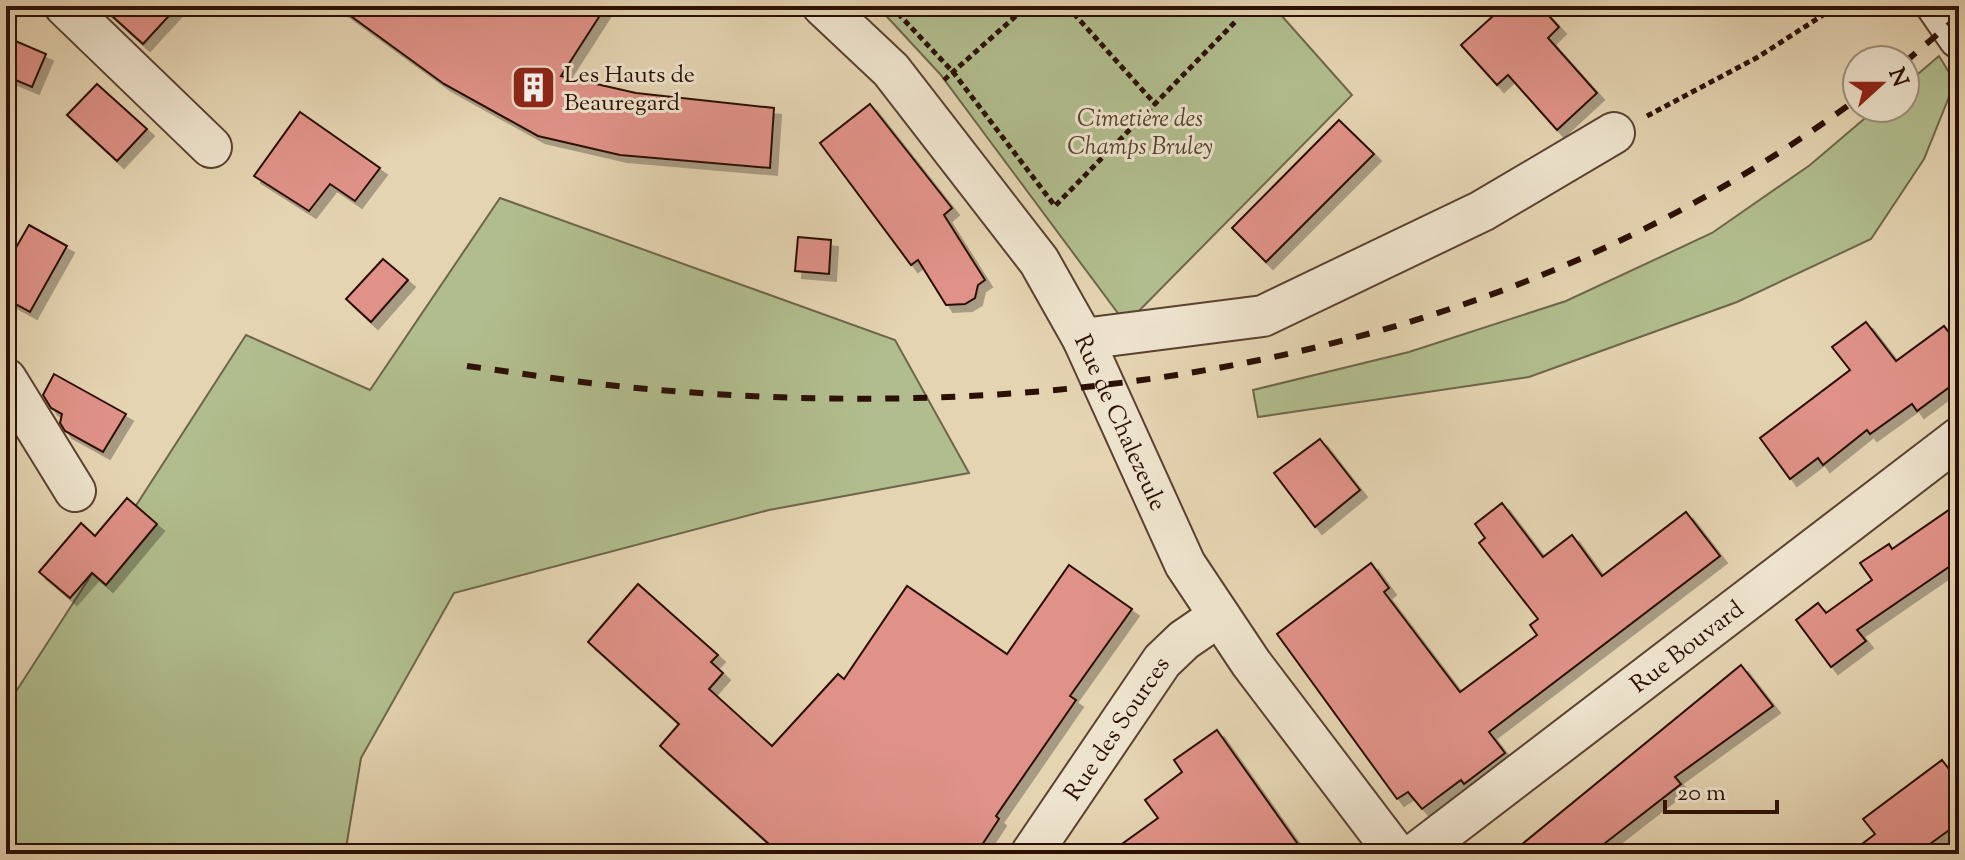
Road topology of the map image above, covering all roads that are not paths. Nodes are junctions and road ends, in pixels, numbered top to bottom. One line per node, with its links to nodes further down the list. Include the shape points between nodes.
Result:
1 (65, 6): 6 (street)
2 (823, 6): 7 (street, Rue de Chalezeule, via 891,70 974,175 1039,261)
3 (1937, 6): 4 (street)
4 (1959, 38)
5 (1614, 133): 7 (street, via 1482,211 1263,316)
6 (211, 147)
7 (1083, 339): 11 (street, Rue de Chalezeule, via 1175,546)
8 (6, 379): 10 (street)
9 (1959, 438): 14 (street, Rue Bouvard)
10 (75, 491)
11 (1219, 616): 12 (street, Rue des Sources, via 1162,661); 13 (street, Rue de Chalezeule)
12 (1031, 854)
13 (1396, 854)
14 (1415, 854)

